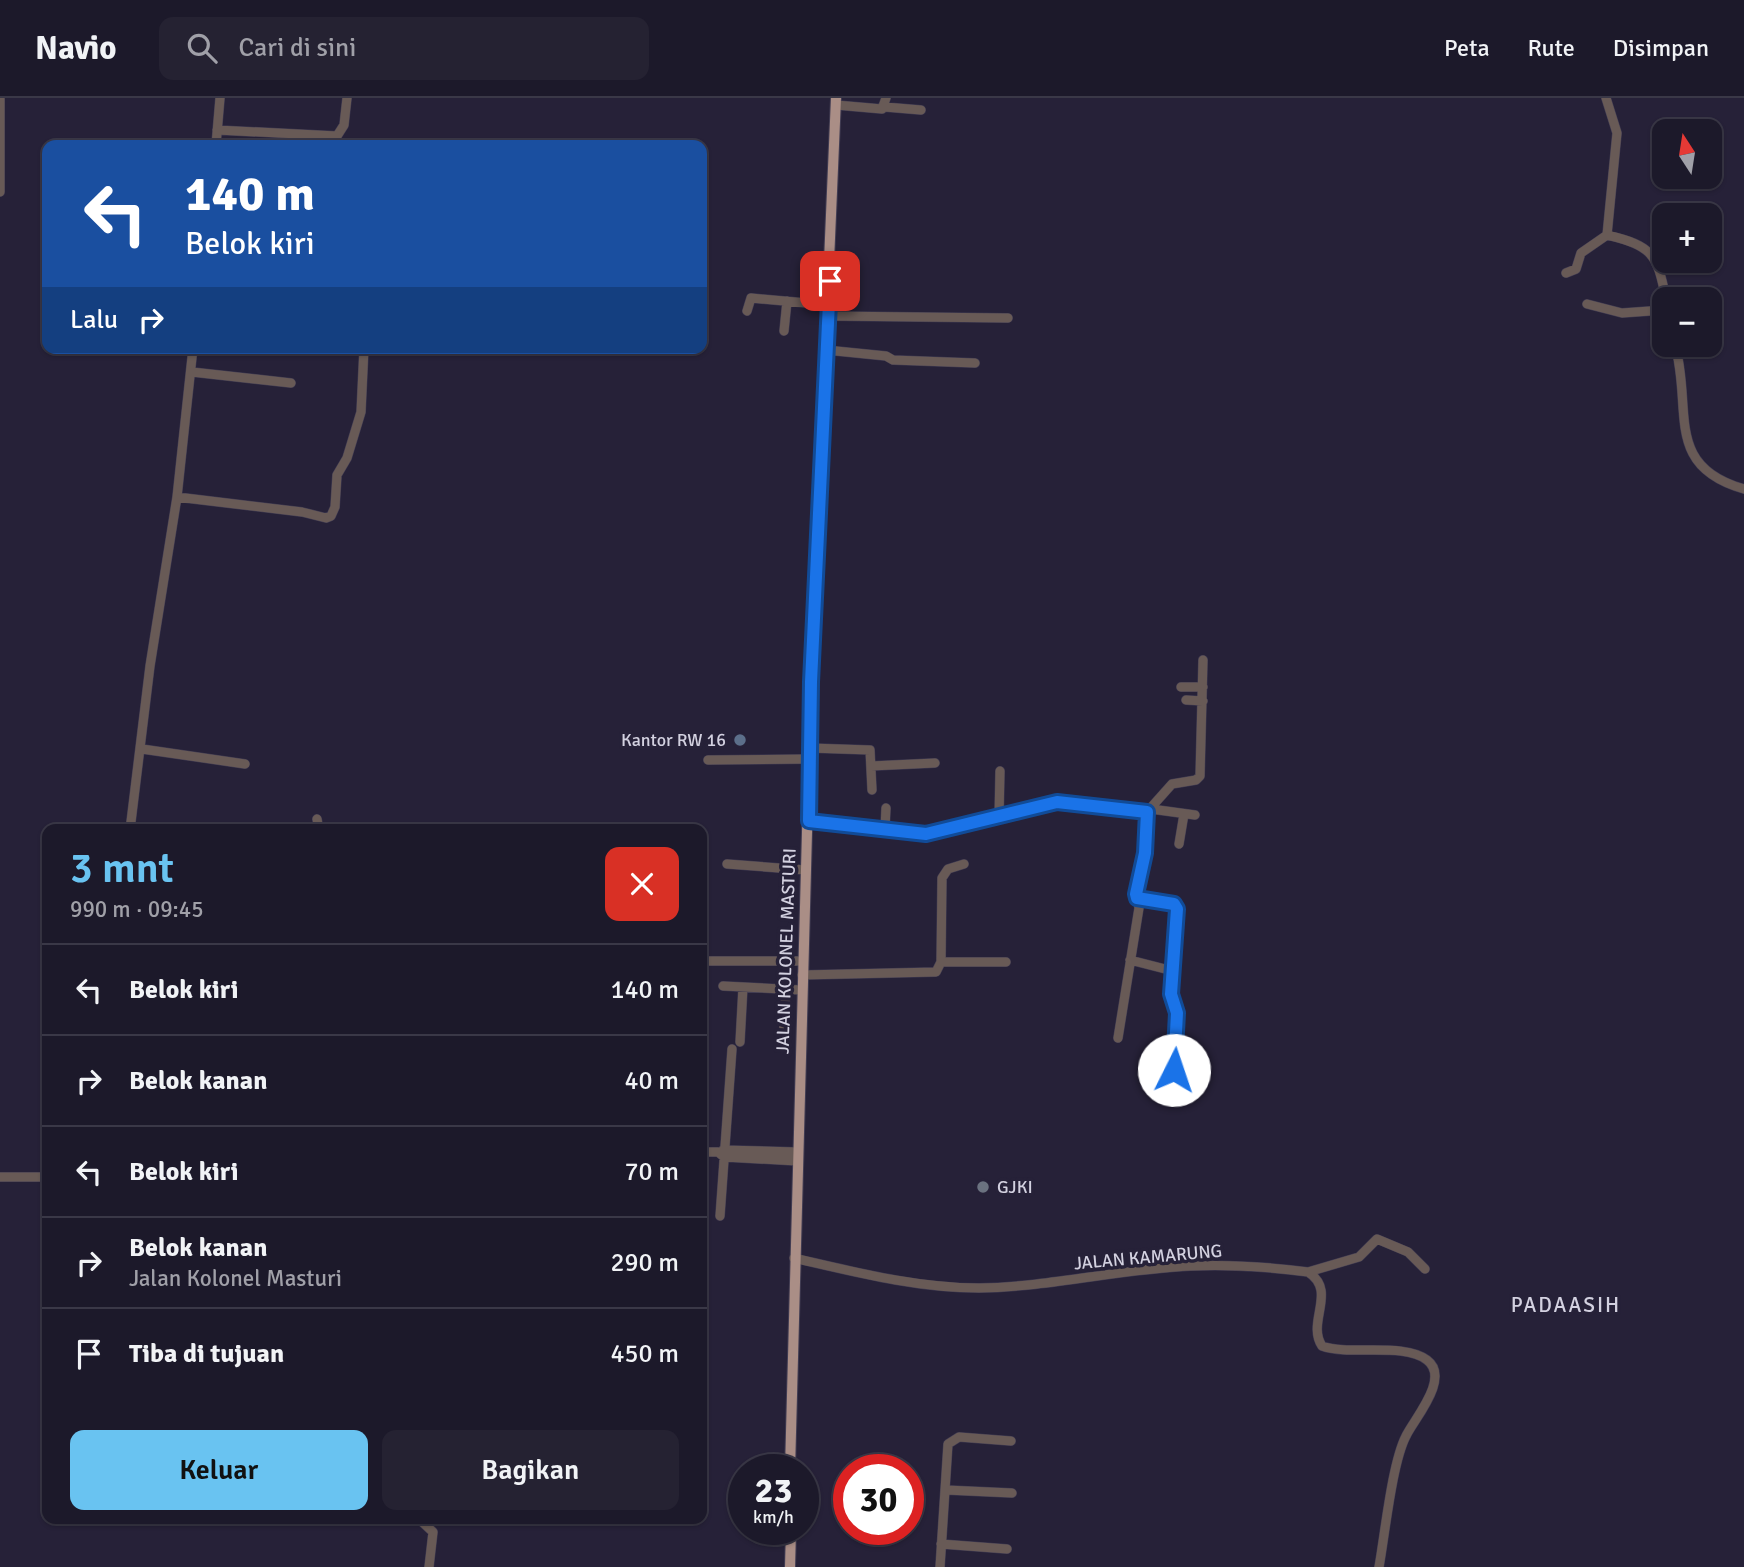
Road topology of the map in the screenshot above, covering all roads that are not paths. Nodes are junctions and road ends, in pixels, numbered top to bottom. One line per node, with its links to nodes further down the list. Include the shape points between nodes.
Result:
1 (220, 98): 8 (street)
2 (347, 98): 8 (street, via 344,125 337,136)
3 (1606, 98): 11 (street, via 1617,133)
4 (0, 99): 10 (street)
5 (836, 101): 6 (street); 17 (main road, JALAN KOLONEL MASTURI)
6 (885, 102): 7 (street)
7 (921, 110)
8 (217, 130): 9 (street)
9 (216, 140)
10 (0, 192)
11 (1607, 235): 12 (street, via 1583,252 1576,269); 13 (street, via 1637,243 1655,257)
12 (1566, 273)
13 (1663, 287)
14 (787, 301): 16 (street, via 751,298); 17 (street); 20 (street)
15 (1587, 304): 18 (street, via 1622,313)
16 (747, 311)
17 (828, 311): 19 (street); 21 (main road, JALAN KOLONEL MASTURI)
18 (1652, 311)
19 (1008, 318)
20 (784, 331)
21 (826, 350): 25 (street, via 894,360); 36 (main road, JALAN KOLONEL MASTURI)
22 (193, 354): 26 (street)
23 (365, 354): 29 (street, via 361,412 337,475 331,516 326,519)
24 (1677, 357): 28 (street, via 1689,452 1707,473)
25 (975, 363)
26 (192, 372): 27 (street); 29 (street)
27 (291, 383)
28 (1744, 489)
29 (177, 497): 35 (street)
30 (1203, 660): 32 (street)
31 (1181, 687): 32 (street)
32 (1203, 687): 34 (street)
33 (1186, 700): 34 (street)
34 (1203, 701): 44 (street, via 1200,776 1171,784)
35 (142, 749): 38 (street); 50 (street)
36 (810, 753): 37 (street); 40 (street, via 870,750); 49 (main road, JALAN KOLONEL MASTURI)
37 (708, 760)
38 (245, 764)
39 (935, 764): 40 (street)
40 (871, 766): 42 (street)
41 (1000, 771): 47 (street)
42 (872, 790)
43 (886, 808): 52 (street)
44 (1149, 811): 45 (street); 47 (street, via 1063,801); 57 (street)
45 (1184, 814): 46 (street); 53 (street)
46 (1195, 815)
47 (999, 817): 52 (street, via 931,834)
48 (317, 819): 51 (street)
49 (809, 821): 52 (street); 56 (main road, JALAN KOLONEL MASTURI)
50 (131, 824)
51 (318, 824)
52 (884, 828)
53 (1179, 844)
54 (727, 864): 56 (street)
55 (964, 864): 61 (street, via 948,869 942,878)
56 (806, 870): 60 (main road, JALAN KOLONEL MASTURI)
57 (1137, 898): 58 (street); 63 (street, via 1176,906)
58 (1130, 960): 63 (street); 69 (street)
59 (707, 961): 60 (street)
60 (802, 961): 64 (main road, JALAN KOLONEL MASTURI)
61 (941, 962): 62 (street); 64 (street, via 936,972 929,973)
62 (1006, 962)
63 (1173, 971): 73 (street, via 1171,994 1177,1023 1174,1070)
64 (802, 975): 68 (main road, JALAN KOLONEL MASTURI)
65 (723, 986): 66 (street)
66 (743, 987): 67 (street); 70 (street)
67 (785, 993): 68 (street); 71 (street)
68 (801, 994): 76 (main road, JALAN KOLONEL MASTURI)
69 (1118, 1038)
70 (740, 1042)
71 (783, 1045)
72 (732, 1049): 75 (street)
73 (1167, 1085)
74 (707, 1152): 75 (street)
75 (723, 1152): 76 (street); 79 (street)
76 (797, 1156): 80 (main road, JALAN KOLONEL MASTURI)
77 (0, 1177): 78 (street)
78 (42, 1177)
79 (720, 1216)
80 (794, 1258): 82 (street, JALAN KAMARUNG, via 910,1284 977,1288 1191,1266); 84 (main road, JALAN KOLONEL MASTURI)
81 (1425, 1269): 82 (street, via 1408,1252 1377,1240 1359,1257)
82 (1308, 1272): 94 (street, via 1322,1289 1316,1329 1322,1346 1413,1355 1426,1359 1432,1368 1431,1393 1400,1451)
83 (1011, 1440): 85 (street, via 959,1437 950,1441)
84 (789, 1454)
85 (946, 1490): 86 (street); 88 (street)
86 (1012, 1493)
87 (424, 1524): 91 (street, via 433,1532)
88 (941, 1544): 90 (street); 93 (street)
89 (791, 1545): 92 (main road)
90 (1007, 1549)
91 (429, 1567)
92 (790, 1567)
93 (940, 1567)
94 (1379, 1567)

